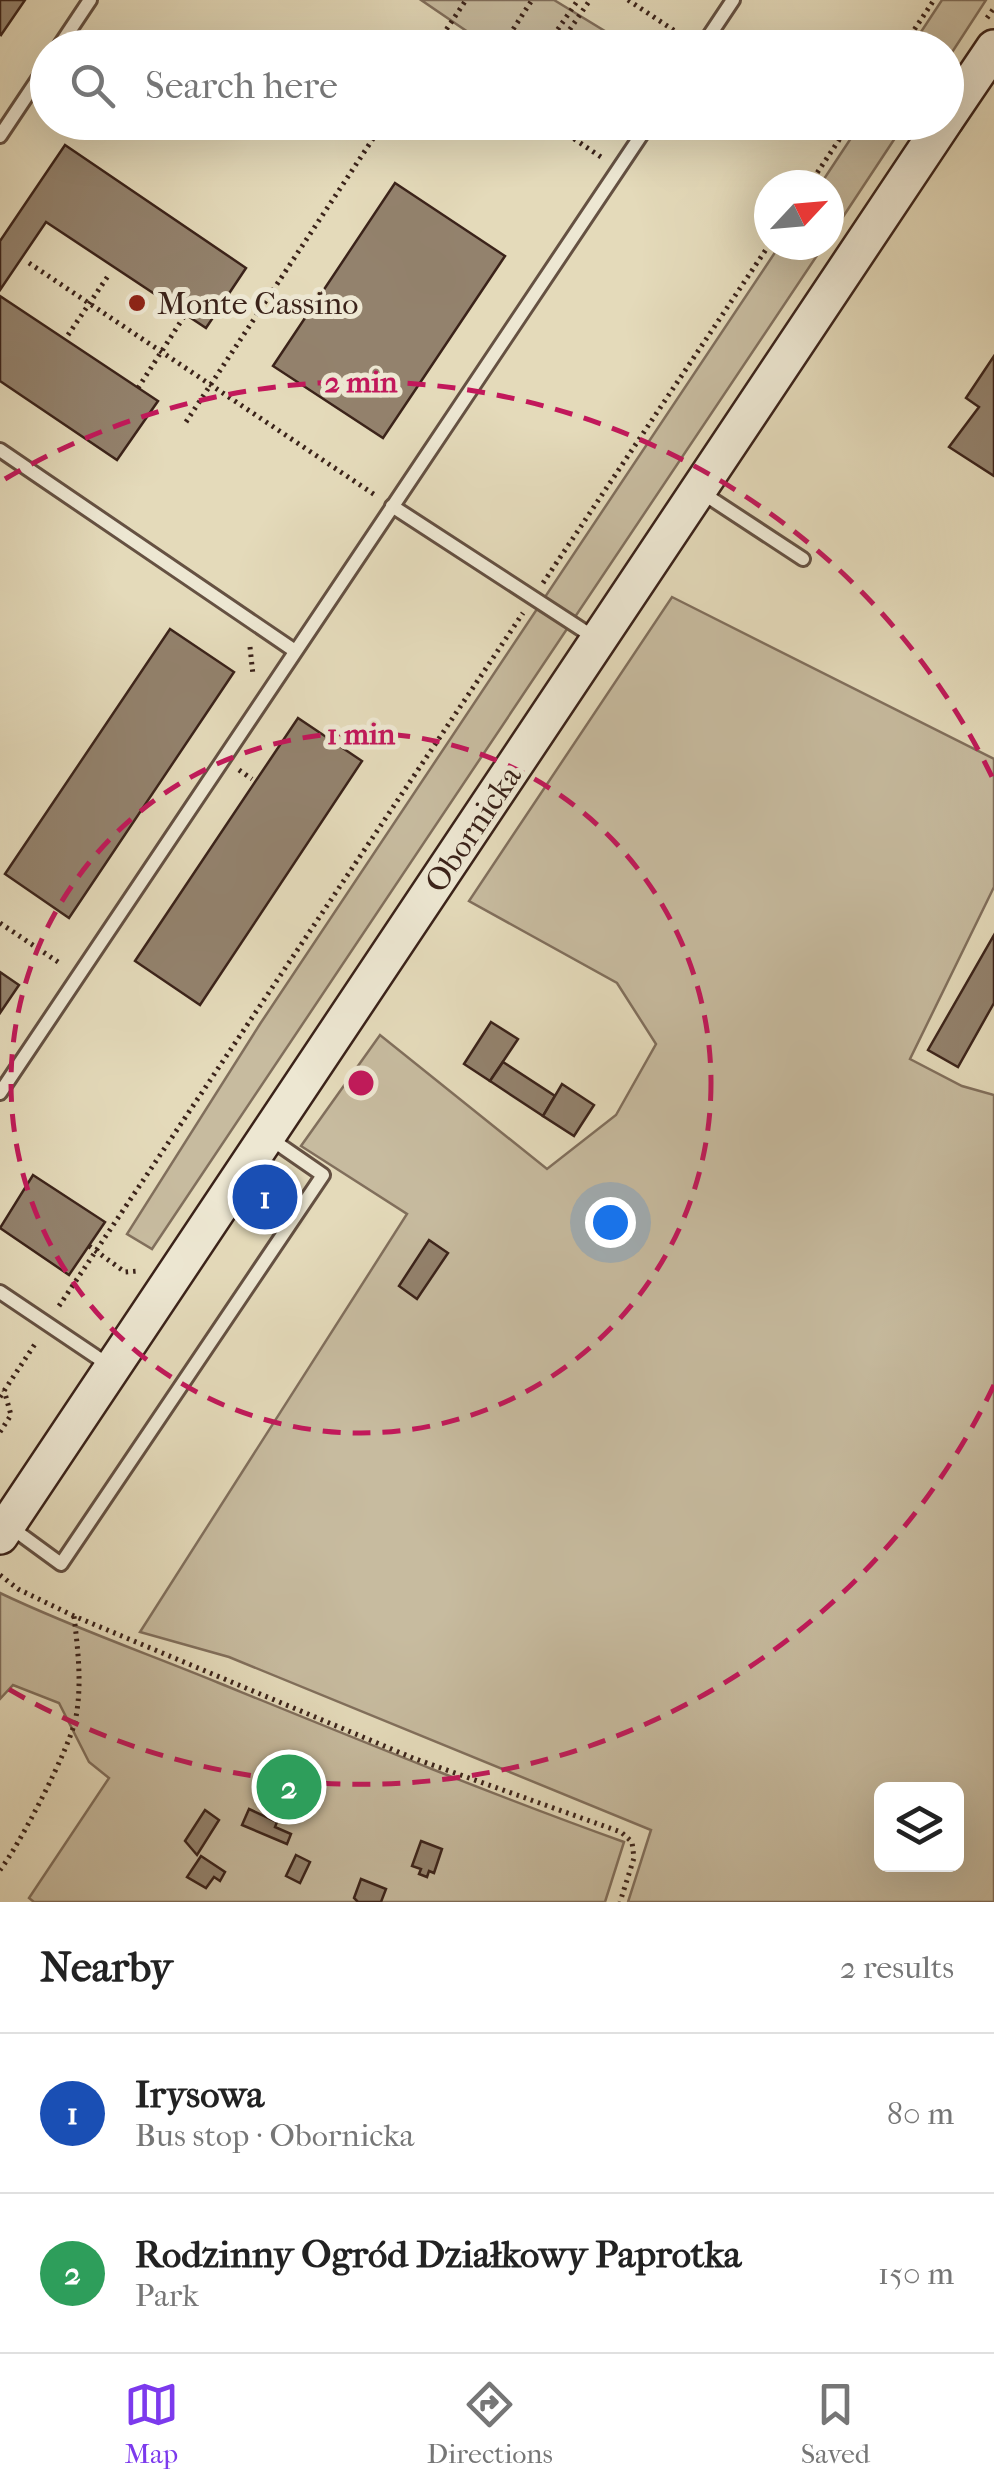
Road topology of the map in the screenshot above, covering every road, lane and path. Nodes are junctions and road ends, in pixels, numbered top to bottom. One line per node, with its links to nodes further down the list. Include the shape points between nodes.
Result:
1 (90, 0): 9 (lane)
2 (466, 0): 10 (path)
3 (532, 0): 11 (path)
4 (578, 0): 12 (path)
5 (628, 0): 14 (path)
6 (733, 0): 15 (lane)
7 (934, 0): 16 (path)
8 (588, 2): 13 (path)
9 (70, 30)
10 (446, 30)
11 (513, 30)
12 (557, 30)
13 (569, 30)
14 (674, 30)
15 (713, 30)
16 (914, 30)
17 (994, 48): 19 (main road, Obornicka)
18 (30, 91): 20 (lane)
19 (964, 93)
20 (0, 136)
21 (372, 140): 35 (path)
22 (575, 140): 26 (path)
23 (638, 140): 26 (lane)
24 (839, 140): 27 (path)
25 (932, 140): 39 (main road, Obornicka)
26 (618, 170): 40 (lane)
27 (819, 170)
28 (759, 260): 42 (path)
29 (29, 263): 31 (path)
30 (110, 274): 31 (path)
31 (89, 303): 33 (path); 34 (path)
32 (185, 315): 34 (path)
33 (68, 335)
34 (161, 352): 35 (path); 36 (path)
35 (211, 384): 37 (path); 40 (path)
36 (138, 388)
37 (186, 422)
38 (0, 450): 45 (lane)
39 (698, 490): 41 (lane); 44 (main road, Obornicka)
40 (392, 506): 42 (lane); 45 (lane)
41 (804, 559)
42 (534, 598): 44 (lane); 52 (path)
43 (248, 640): 46 (path)
44 (598, 641): 50 (main road, Obornicka)
45 (296, 651): 48 (lane)
46 (252, 680)
47 (0, 923): 48 (path)
48 (80, 976): 49 (lane)
49 (0, 1093)
50 (267, 1137): 56 (main road, Obornicka); 59 (lane, via 323,1175 62,1564)
51 (88, 1246): 52 (path)
52 (97, 1251): 53 (path, via 125,1272); 55 (path)
53 (152, 1270)
54 (0, 1292): 55 (lane)
55 (48, 1324): 56 (lane); 57 (path)
56 (113, 1368): 59 (main road, Obornicka)
57 (2, 1393): 58 (path, via 12,1415)
58 (0, 1432)
59 (4, 1530)
60 (0, 1576): 61 (path)
61 (74, 1616): 62 (path, via 76,1723); 63 (path, via 413,1758 621,1832 632,1842 634,1858)
62 (0, 1870)
63 (620, 1902)

